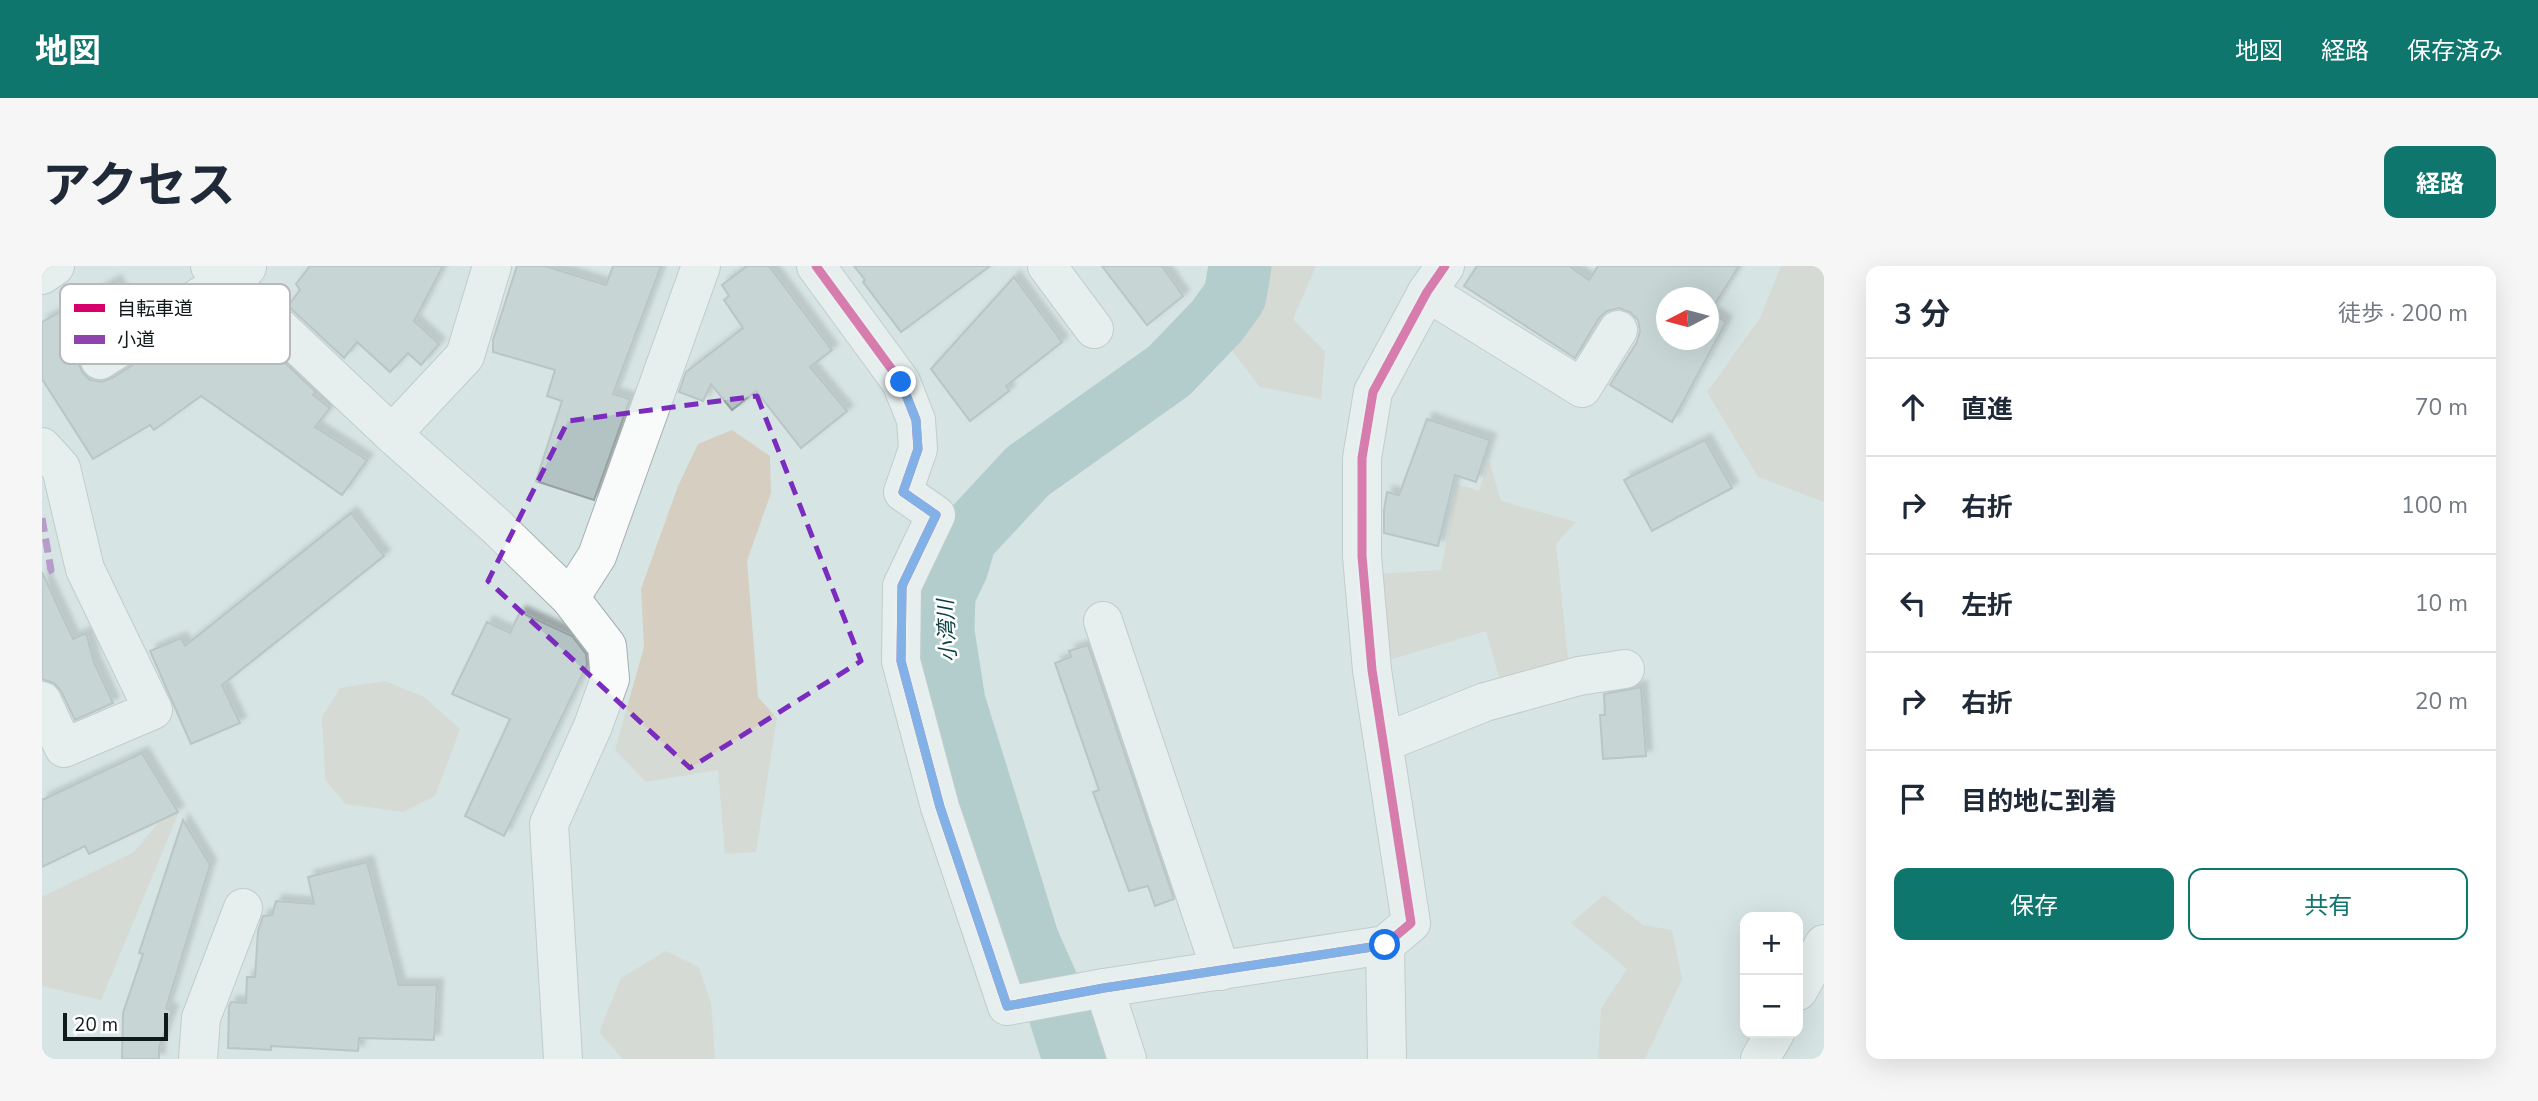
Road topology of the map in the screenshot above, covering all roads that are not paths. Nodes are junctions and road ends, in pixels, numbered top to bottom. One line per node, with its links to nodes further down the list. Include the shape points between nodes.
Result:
1 (55, 266): 7 (street)
2 (492, 266): 14 (street, via 466,356)
3 (701, 266): 16 (street, via 597,556)
4 (816, 266): 26 (street, via 901,382 916,420 918,449 903,492 936,515 902,586 901,661 940,807 1007,1006)
5 (1047, 266): 11 (street)
6 (229, 270): 9 (street); 10 (street)
7 (42, 275)
8 (1436, 279): 12 (street, via 1581,388); 20 (street, via 1373,393 1362,458 1362,556)
9 (209, 284)
10 (243, 284)
11 (1094, 329)
12 (1618, 330)
13 (290, 331): 14 (street)
14 (393, 434): 16 (street)
15 (42, 447): 19 (street, via 61,468 85,569 152,710 64,748)
16 (570, 598): 29 (street, via 607,646 610,679 549,824)
17 (1104, 621): 24 (street)
18 (1625, 669): 20 (street, via 1579,676 1485,702)
19 (42, 701)
20 (1383, 743): 23 (street, via 1411,923)
21 (243, 908): 28 (street, via 201,1018)
22 (1824, 944): 25 (street)
23 (1385, 945): 24 (street); 31 (street)
24 (1221, 971): 26 (street)
25 (1803, 982)
26 (1100, 989): 30 (street)
27 (1772, 1038): 32 (street)
28 (198, 1059)
29 (563, 1059)
30 (1127, 1059)
31 (1387, 1059)
32 (1760, 1059)

